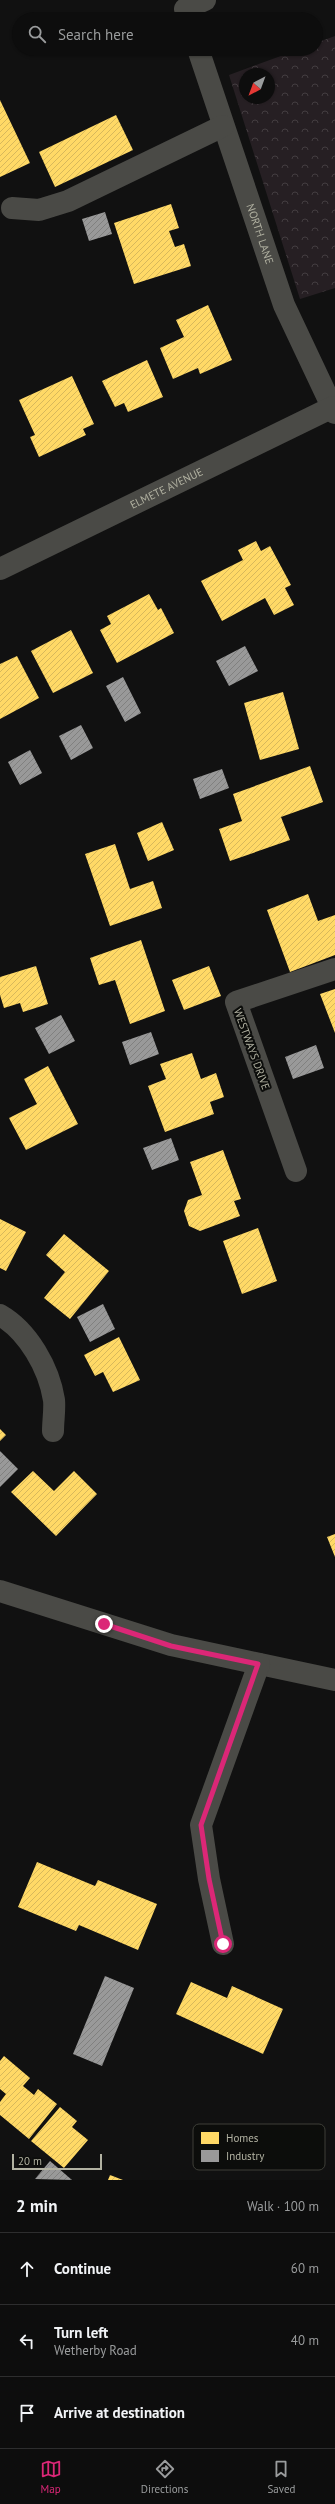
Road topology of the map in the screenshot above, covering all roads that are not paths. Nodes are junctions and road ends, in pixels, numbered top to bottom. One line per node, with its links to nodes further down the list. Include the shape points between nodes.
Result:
1 (205, 0): 2 (street)
2 (185, 9)
3 (200, 56): 4 (street, NORTH LANE)
4 (223, 126): 5 (street, via 68,201 39,210); 6 (street, NORTH LANE, via 284,305)
5 (12, 208)
6 (334, 410): 7 (street, ELMETE AVENUE)
7 (0, 569)
8 (335, 969): 9 (street, WESTWAYS DRIVE, via 236,1002)
9 (296, 1171)
10 (0, 1315): 11 (street, via 29,1342 46,1371 54,1400)
11 (53, 1431)
12 (0, 1591): 13 (street, via 171,1646)
13 (258, 1664): 14 (street); 15 (street, via 201,1825)
14 (335, 1680)
15 (223, 1944)

